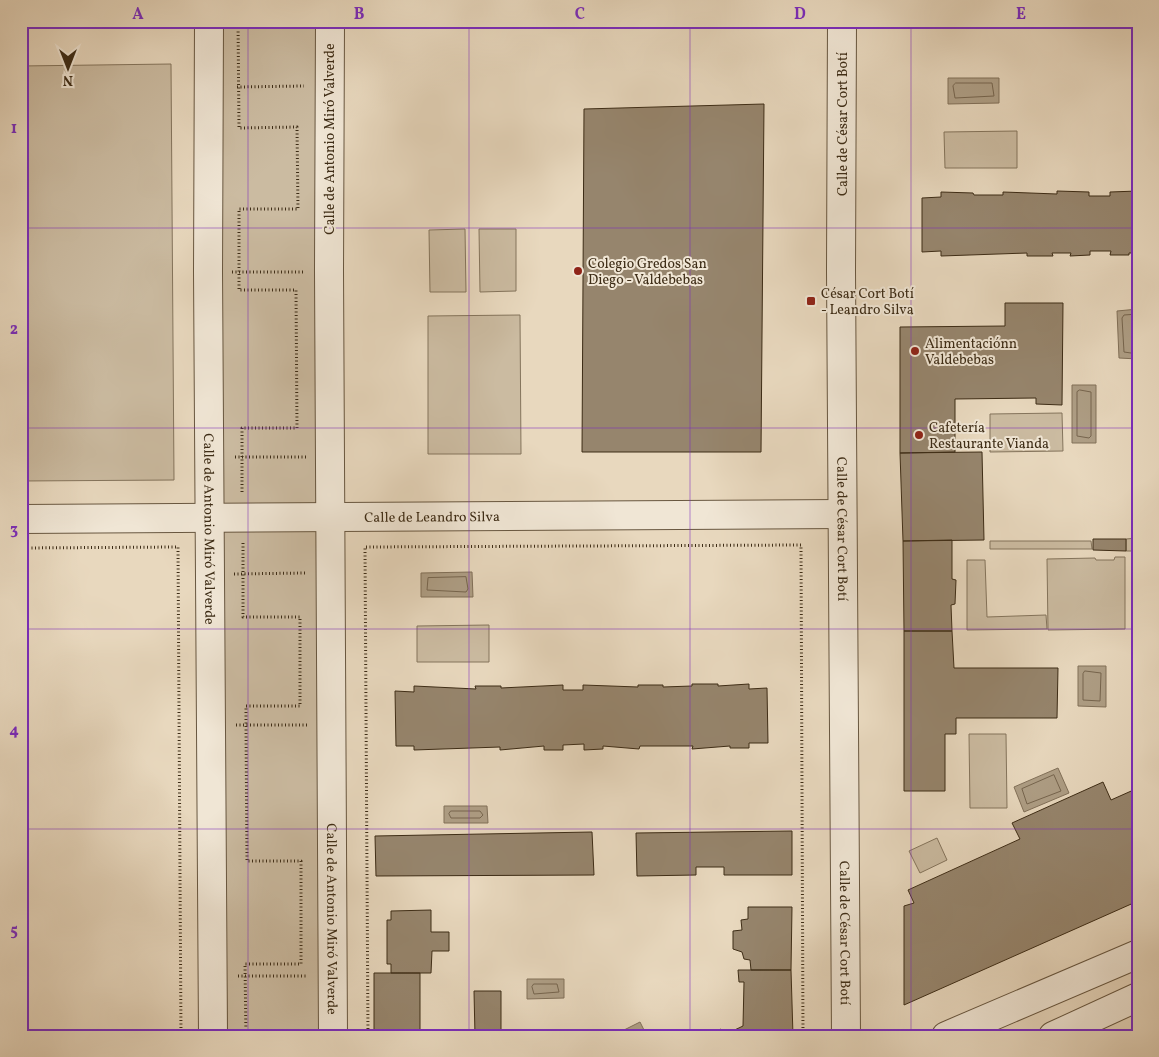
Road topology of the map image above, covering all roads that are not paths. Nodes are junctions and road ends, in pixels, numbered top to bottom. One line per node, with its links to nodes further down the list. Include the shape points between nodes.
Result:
1 (209, 21): 6 (street, Calle de Antonio Miró Valverde)
2 (330, 21): 5 (street, Calle de Antonio Miró Valverde)
3 (842, 21): 4 (street, Calle de César Cort Botí)
4 (842, 514): 5 (street, Calle de Leandro Silva); 12 (street, Calle de César Cort Botí)
5 (330, 517): 6 (street, Calle de Leandro Silva); 11 (street, Calle de Antonio Miró Valverde)
6 (210, 518): 7 (street, Calle de Leandro Silva); 10 (street, Calle de Antonio Miró Valverde)
7 (21, 519)
8 (1138, 954): 13 (street)
9 (1138, 998): 14 (street)
10 (213, 1036)
11 (333, 1036)
12 (846, 1036)
13 (946, 1036)
14 (1053, 1036)

